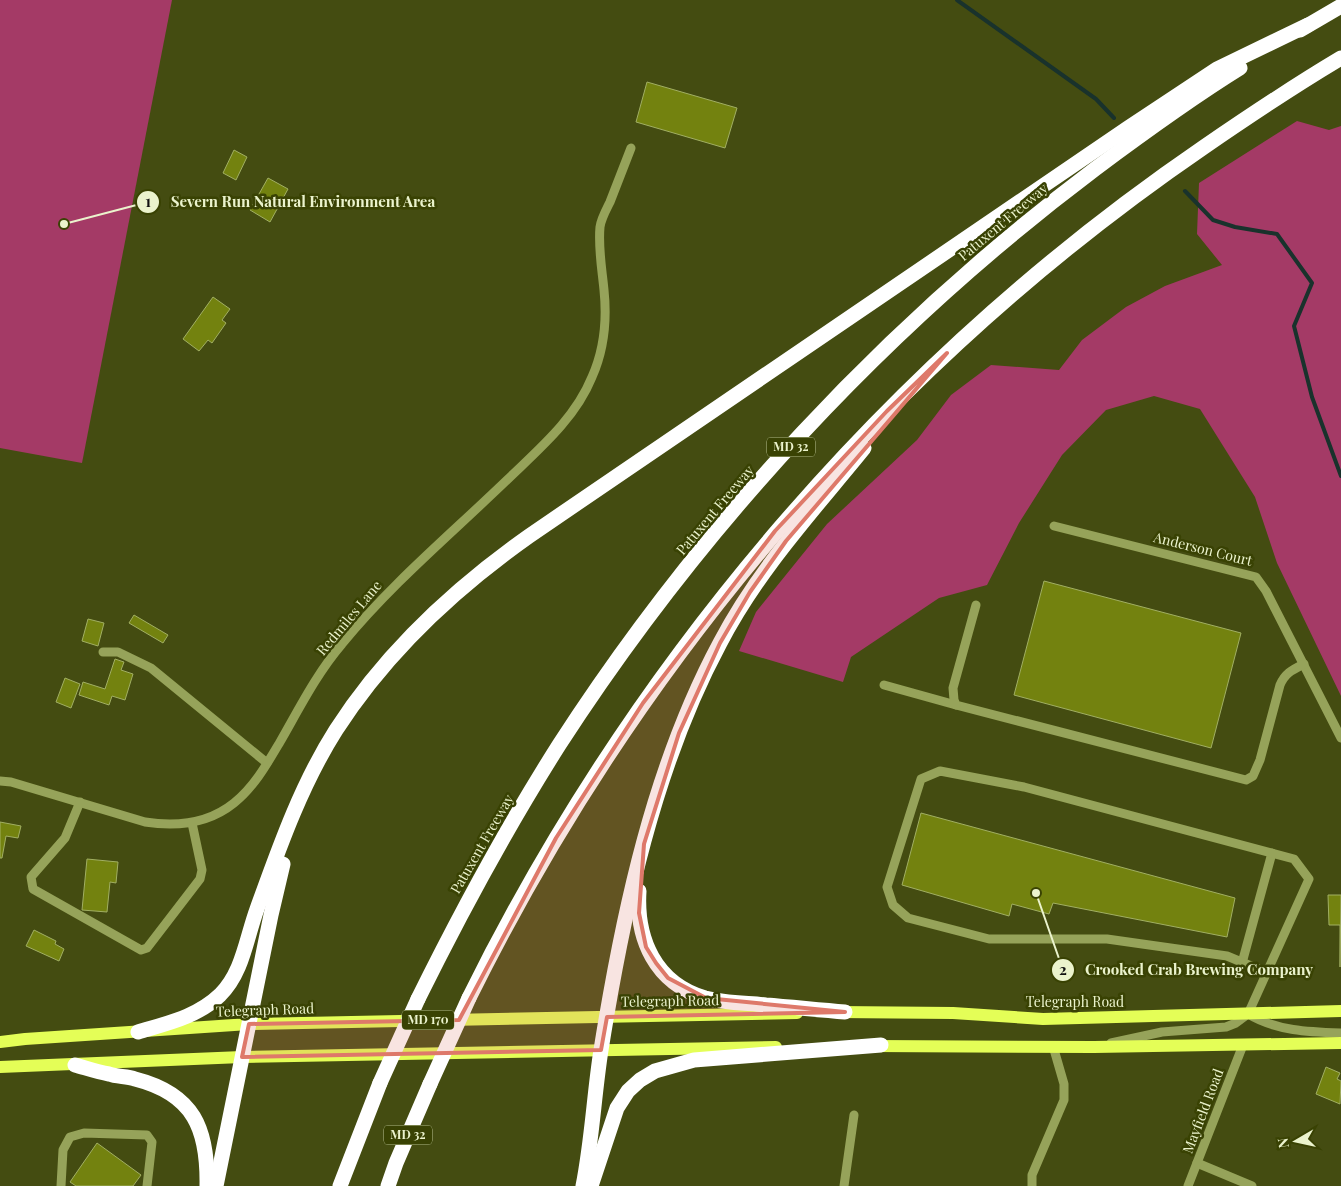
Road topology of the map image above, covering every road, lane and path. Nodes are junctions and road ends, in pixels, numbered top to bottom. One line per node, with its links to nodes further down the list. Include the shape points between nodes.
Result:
1 (1341, 6): 2 (highway, Patuxent Freeway / MD 32)
2 (1308, 25): 15 (highway, via 1217,69 1112,138 493,561 425,620 389,659 336,730); 45 (highway, Patuxent Freeway / MD 32, bridge, via 1223,78 1135,139 989,254 914,320 850,383 737,507 666,594 605,678 516,816 418,999)
3 (1341, 58): 5 (highway, MD 32, via 1145,188 1021,286)
4 (631, 148): 13 (street, Redmiles Lane, via 600,225 605,326 598,360 584,395 558,431 371,609 339,647)
5 (947, 353): 18 (highway, via 786,541 750,592 720,642 689,709 660,788); 46 (highway, MD 32, bridge, via 886,411 782,524 643,703 570,815 511,917 469,998)
6 (1054, 526): 9 (street, Anderson Court, via 1256,577)
7 (976, 605): 11 (street, via 953,688)
8 (103, 652): 13 (street, via 118,652 151,668)
9 (1304, 664): 11 (street, via 1284,676 1260,760 1254,776 1246,780); 12 (street, Anderson Court)
10 (884, 685): 11 (street)
11 (956, 705)
12 (1341, 738)
13 (267, 763): 17 (street, Redmiles Lane, via 235,802 216,815)
14 (0, 781): 16 (street, Redmiles Lane)
15 (298, 801): 26 (highway); 27 (highway, via 231,982 204,1008 186,1018)
16 (80, 802): 17 (street, Redmiles Lane, via 145,822 164,825); 17 (street, via 65,838 32,877 33,889 141,950 147,948 200,879 202,870)
17 (192, 823)
18 (644, 844): 23 (highway, via 638,913 641,931 646,947 668,978 706,998); 25 (highway)
19 (1272, 854): 20 (street); 20 (street, via 1024,787 940,771 921,779 887,887 893,905 908,918 989,939 1107,939 1227,956); 21 (street, via 1294,859 1310,879)
20 (1242, 963): 21 (street)
21 (1268, 973): 24 (street)
22 (1341, 1011): 24 (main road, Telegraph Road / MD 170)
23 (845, 1012): 24 (main road, Telegraph Road / MD 170, via 1043,1019); 25 (main road, Telegraph Road / MD 170)
24 (1248, 1014): 28 (street, via 1272,1026); 34 (street, via 1226,1027 1162,1032)
25 (607, 1017): 26 (main road, Telegraph Road / MD 170); 35 (highway)
26 (250, 1024): 27 (main road, Telegraph Road / MD 170); 36 (highway)
27 (138, 1032): 29 (main road, Telegraph Road / MD 170)
28 (1341, 1033)
29 (0, 1042)
30 (1341, 1043): 32 (main road)
31 (881, 1045): 33 (main road); 35 (main road); 48 (highway, via 694,1060 655,1071 640,1080 617,1108)
32 (1243, 1045): 34 (main road); 40 (street, Mayfield Road)
33 (1053, 1046): 34 (main road); 50 (street, via 1064,1084 1064,1100 1032,1175)
34 (1094, 1046)
35 (601, 1050): 36 (main road); 47 (highway)
36 (242, 1057): 37 (main road); 44 (highway)
37 (75, 1065): 38 (main road); 43 (highway, via 154,1084 179,1098 200,1128 206,1148)
38 (0, 1067)
39 (854, 1115): 49 (street)
40 (1197, 1163): 51 (street, Mayfield Road); 52 (street)
41 (62, 1186): 42 (street, via 63,1150 70,1137 84,1133 146,1136 152,1142)
42 (147, 1186)
43 (208, 1186)
44 (216, 1186)
45 (340, 1186)
46 (388, 1186)
47 (583, 1186)
48 (591, 1186)
49 (844, 1186)
50 (1032, 1186)
51 (1188, 1186)
52 (1252, 1186)

